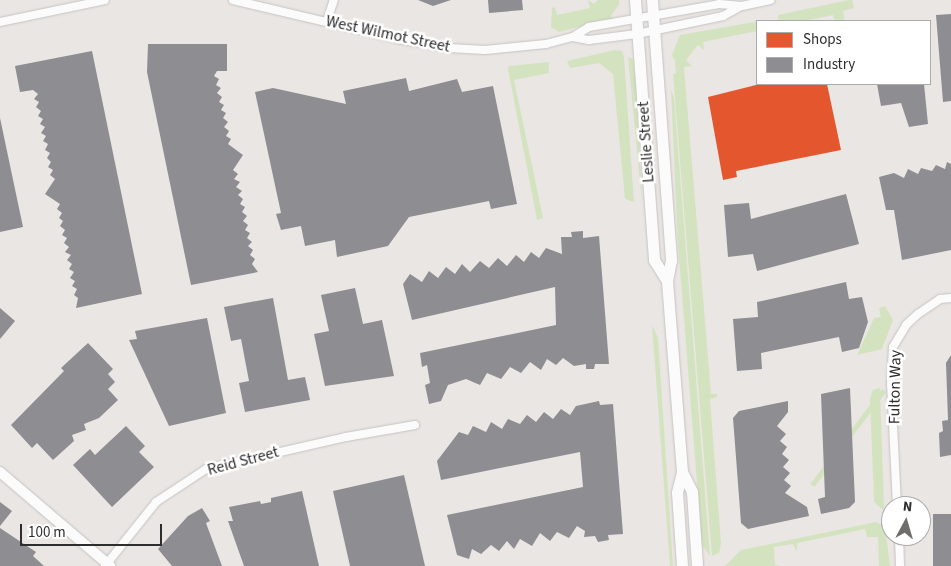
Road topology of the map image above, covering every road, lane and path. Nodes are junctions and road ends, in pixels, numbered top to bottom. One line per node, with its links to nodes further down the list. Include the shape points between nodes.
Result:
1 (105, 0): 10 (street)
2 (233, 0): 11 (street, West Wilmot Street)
3 (334, 0): 11 (street)
4 (635, 0): 9 (main road, Leslie Street)
5 (652, 0): 8 (main road, Leslie Street)
6 (770, 0): 7 (street)
7 (742, 6): 8 (street, West Wilmot Street, via 719,4); 12 (street, West Wilmot Street, via 723,16)
8 (653, 17): 9 (street, West Wilmot Street); 12 (main road, Leslie Street)
9 (636, 20): 13 (main road, Leslie Street); 14 (street, West Wilmot Street, via 589,27)
10 (0, 22)
11 (327, 22): 14 (street, West Wilmot Street, via 449,48 516,50)
12 (655, 30): 13 (street, West Wilmot Street); 15 (main road, Leslie Street, via 671,260)
13 (637, 34): 14 (street, West Wilmot Street, via 589,40); 15 (main road, Leslie Street, via 654,260)
14 (573, 37)
15 (667, 281): 19 (main road, Leslie Street)
16 (951, 298): 20 (street, Fulton Way, via 940,299 918,314 903,329 893,347)
17 (415, 425): 22 (street, Reid Street, via 206,469 156,502)
18 (0, 472): 22 (street)
19 (682, 472): 23 (main road, Leslie Street, via 677,492); 24 (main road, Leslie Street, via 692,492)
20 (897, 496)
21 (899, 546): 25 (street)
22 (107, 565)
23 (682, 566)
24 (697, 566)
25 (900, 566)

